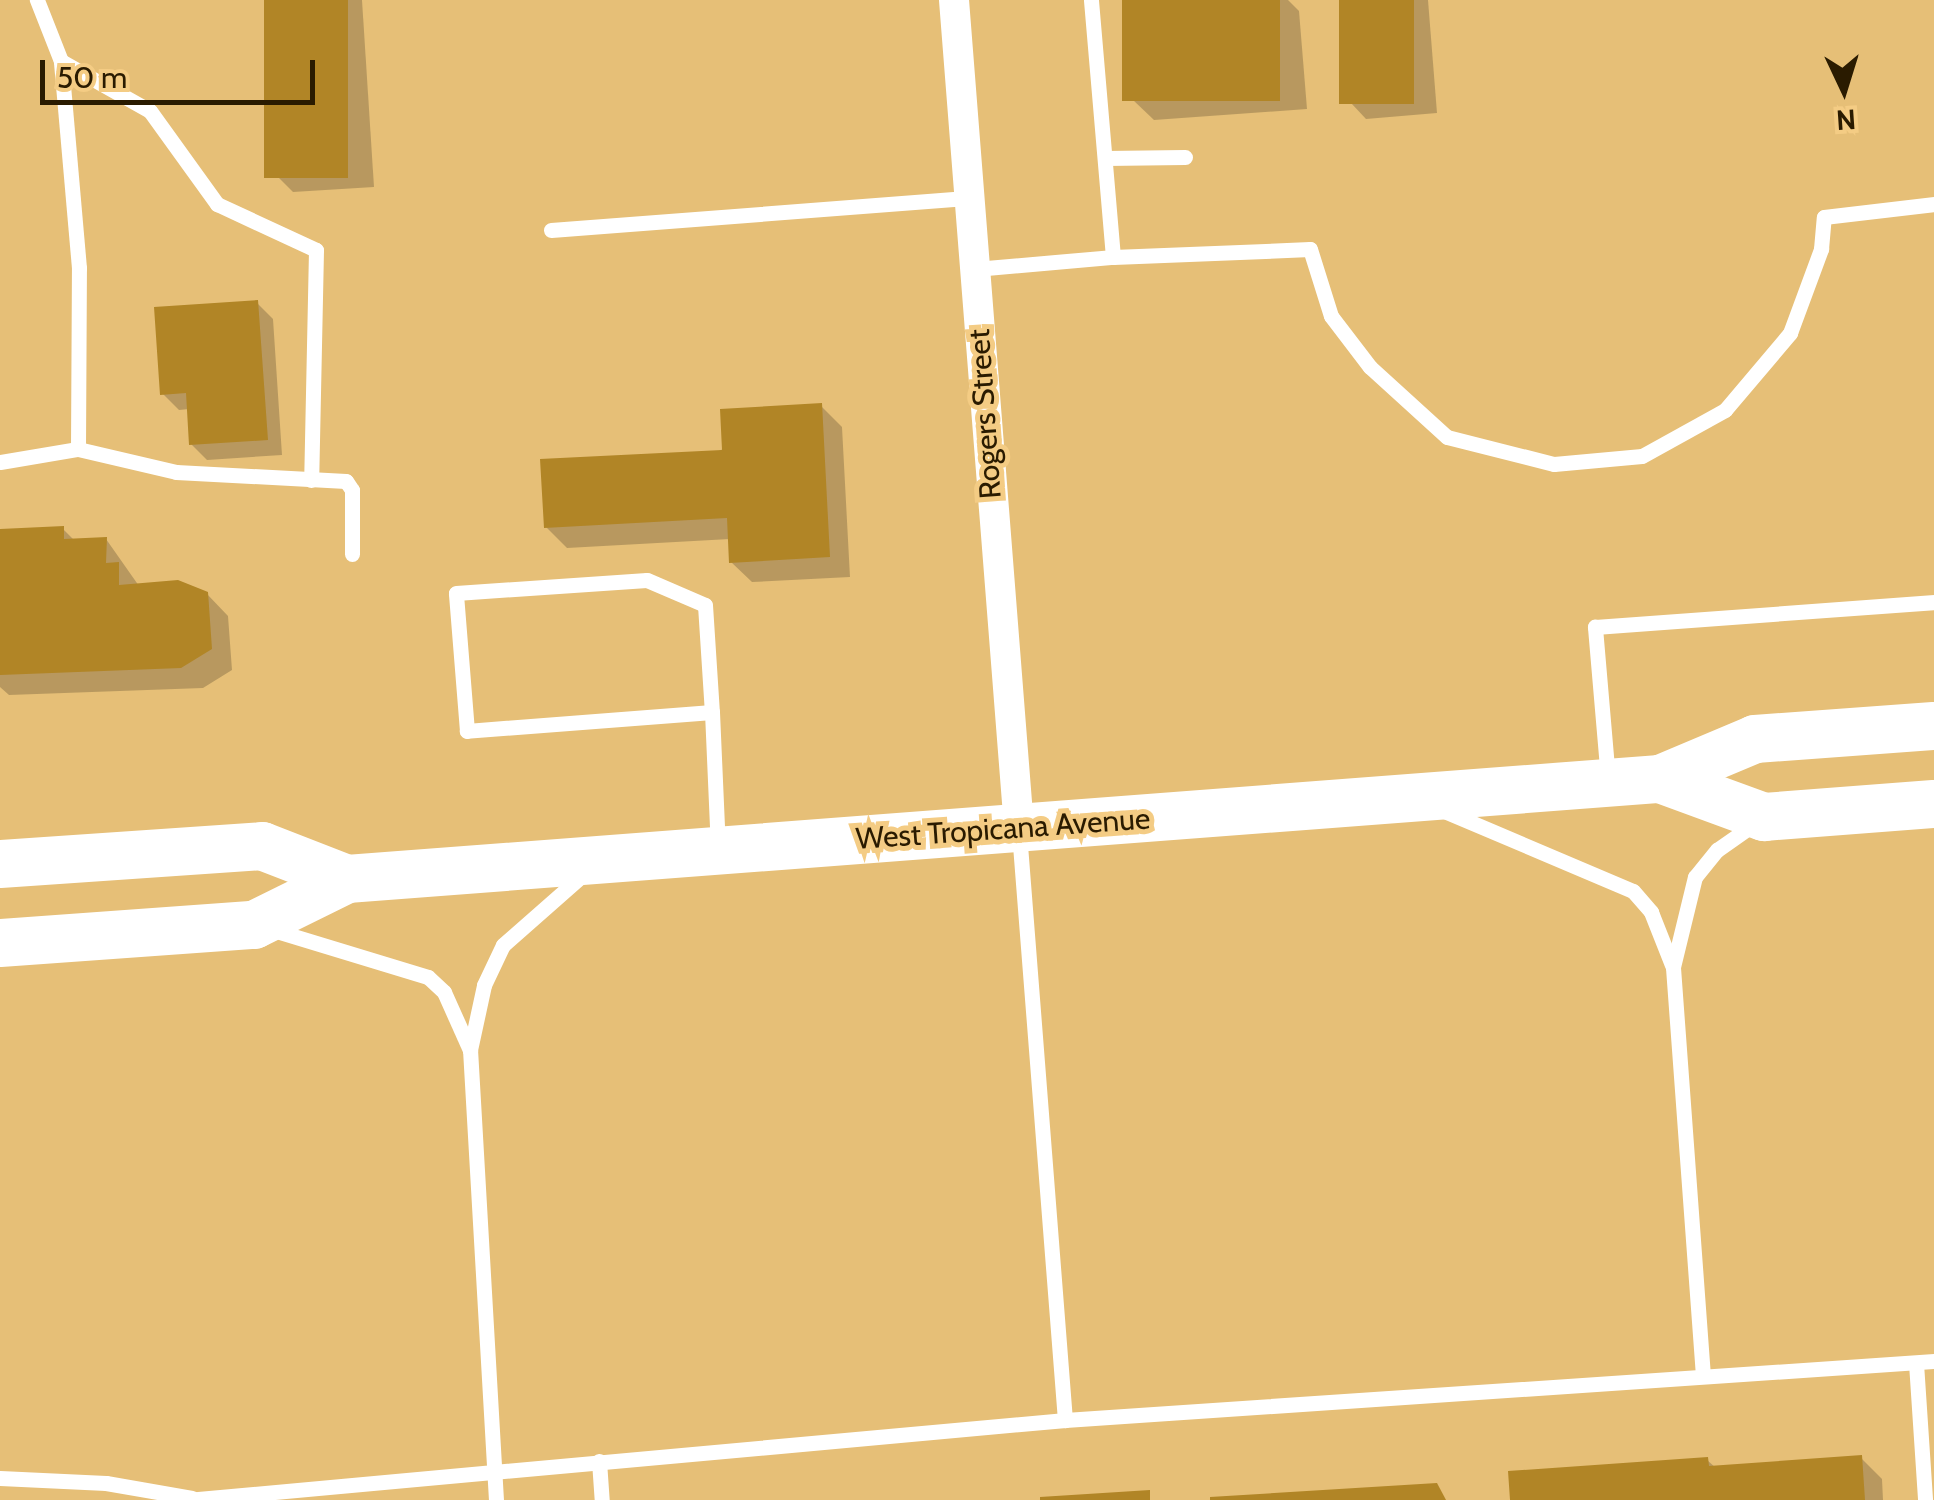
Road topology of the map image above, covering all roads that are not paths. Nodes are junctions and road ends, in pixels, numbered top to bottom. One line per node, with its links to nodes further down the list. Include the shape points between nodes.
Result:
1 (37, 0): 4 (lane)
2 (954, 0): 7 (street, Rogers Street)
3 (1091, 0): 6 (lane)
4 (61, 61): 12 (lane, via 79,268); 14 (lane, via 150,111 217,204 316,250)
5 (1185, 157): 6 (lane)
6 (1105, 158): 10 (lane)
7 (970, 198): 9 (lane); 11 (street, Rogers Street)
8 (1934, 204): 10 (lane, via 1824,217 1821,249 1790,333 1724,410 1642,456 1554,464 1446,437 1370,368 1331,316 1310,250)
9 (551, 230)
10 (1113, 256): 11 (lane)
11 (975, 269): 24 (street, Rogers Street)
12 (78, 448): 13 (lane); 14 (lane, via 176,472)
13 (0, 462)
14 (311, 480): 15 (lane, via 346,482 352,490)
15 (352, 554)
16 (1934, 602): 20 (lane, via 1595,627)
17 (712, 712): 17 (lane, via 706,605 647,580 456,594 467,731); 25 (lane)
18 (1934, 726): 19 (main road, West Tropicana Avenue, via 1754,739)
19 (1660, 779): 20 (main road, West Tropicana Avenue); 23 (main road, West Tropicana Avenue)
20 (1608, 784): 21 (main road, West Tropicana Avenue)
21 (1415, 798): 24 (main road, West Tropicana Avenue); 31 (lane, via 1633,892 1650,912)
22 (1934, 804): 23 (main road, West Tropicana Avenue)
23 (1764, 817): 31 (lane, via 1717,850 1696,877)
24 (1019, 828): 25 (main road, West Tropicana Avenue); 36 (lane)
25 (718, 850): 26 (main road, West Tropicana Avenue)
26 (601, 860): 28 (main road, West Tropicana Avenue); 32 (lane, via 502,946 484,985)
27 (0, 864): 28 (main road, West Tropicana Avenue, via 262,846)
28 (347, 879): 29 (main road, West Tropicana Avenue)
29 (254, 925): 30 (main road, West Tropicana Avenue); 32 (lane, via 428,977 444,992)
30 (0, 944)
31 (1673, 967): 35 (lane)
32 (470, 1050): 39 (lane)
33 (1934, 1361): 34 (lane)
34 (1916, 1362): 35 (lane); 38 (lane)
35 (1703, 1376): 36 (lane)
36 (1064, 1420): 37 (lane)
37 (599, 1461): 39 (lane); 43 (lane)
38 (1928, 1465): 44 (lane)
39 (494, 1470): 41 (lane); 42 (lane)
40 (0, 1478): 41 (lane, via 106,1483)
41 (189, 1499)
42 (496, 1500)
43 (602, 1500)
44 (1925, 1500)

